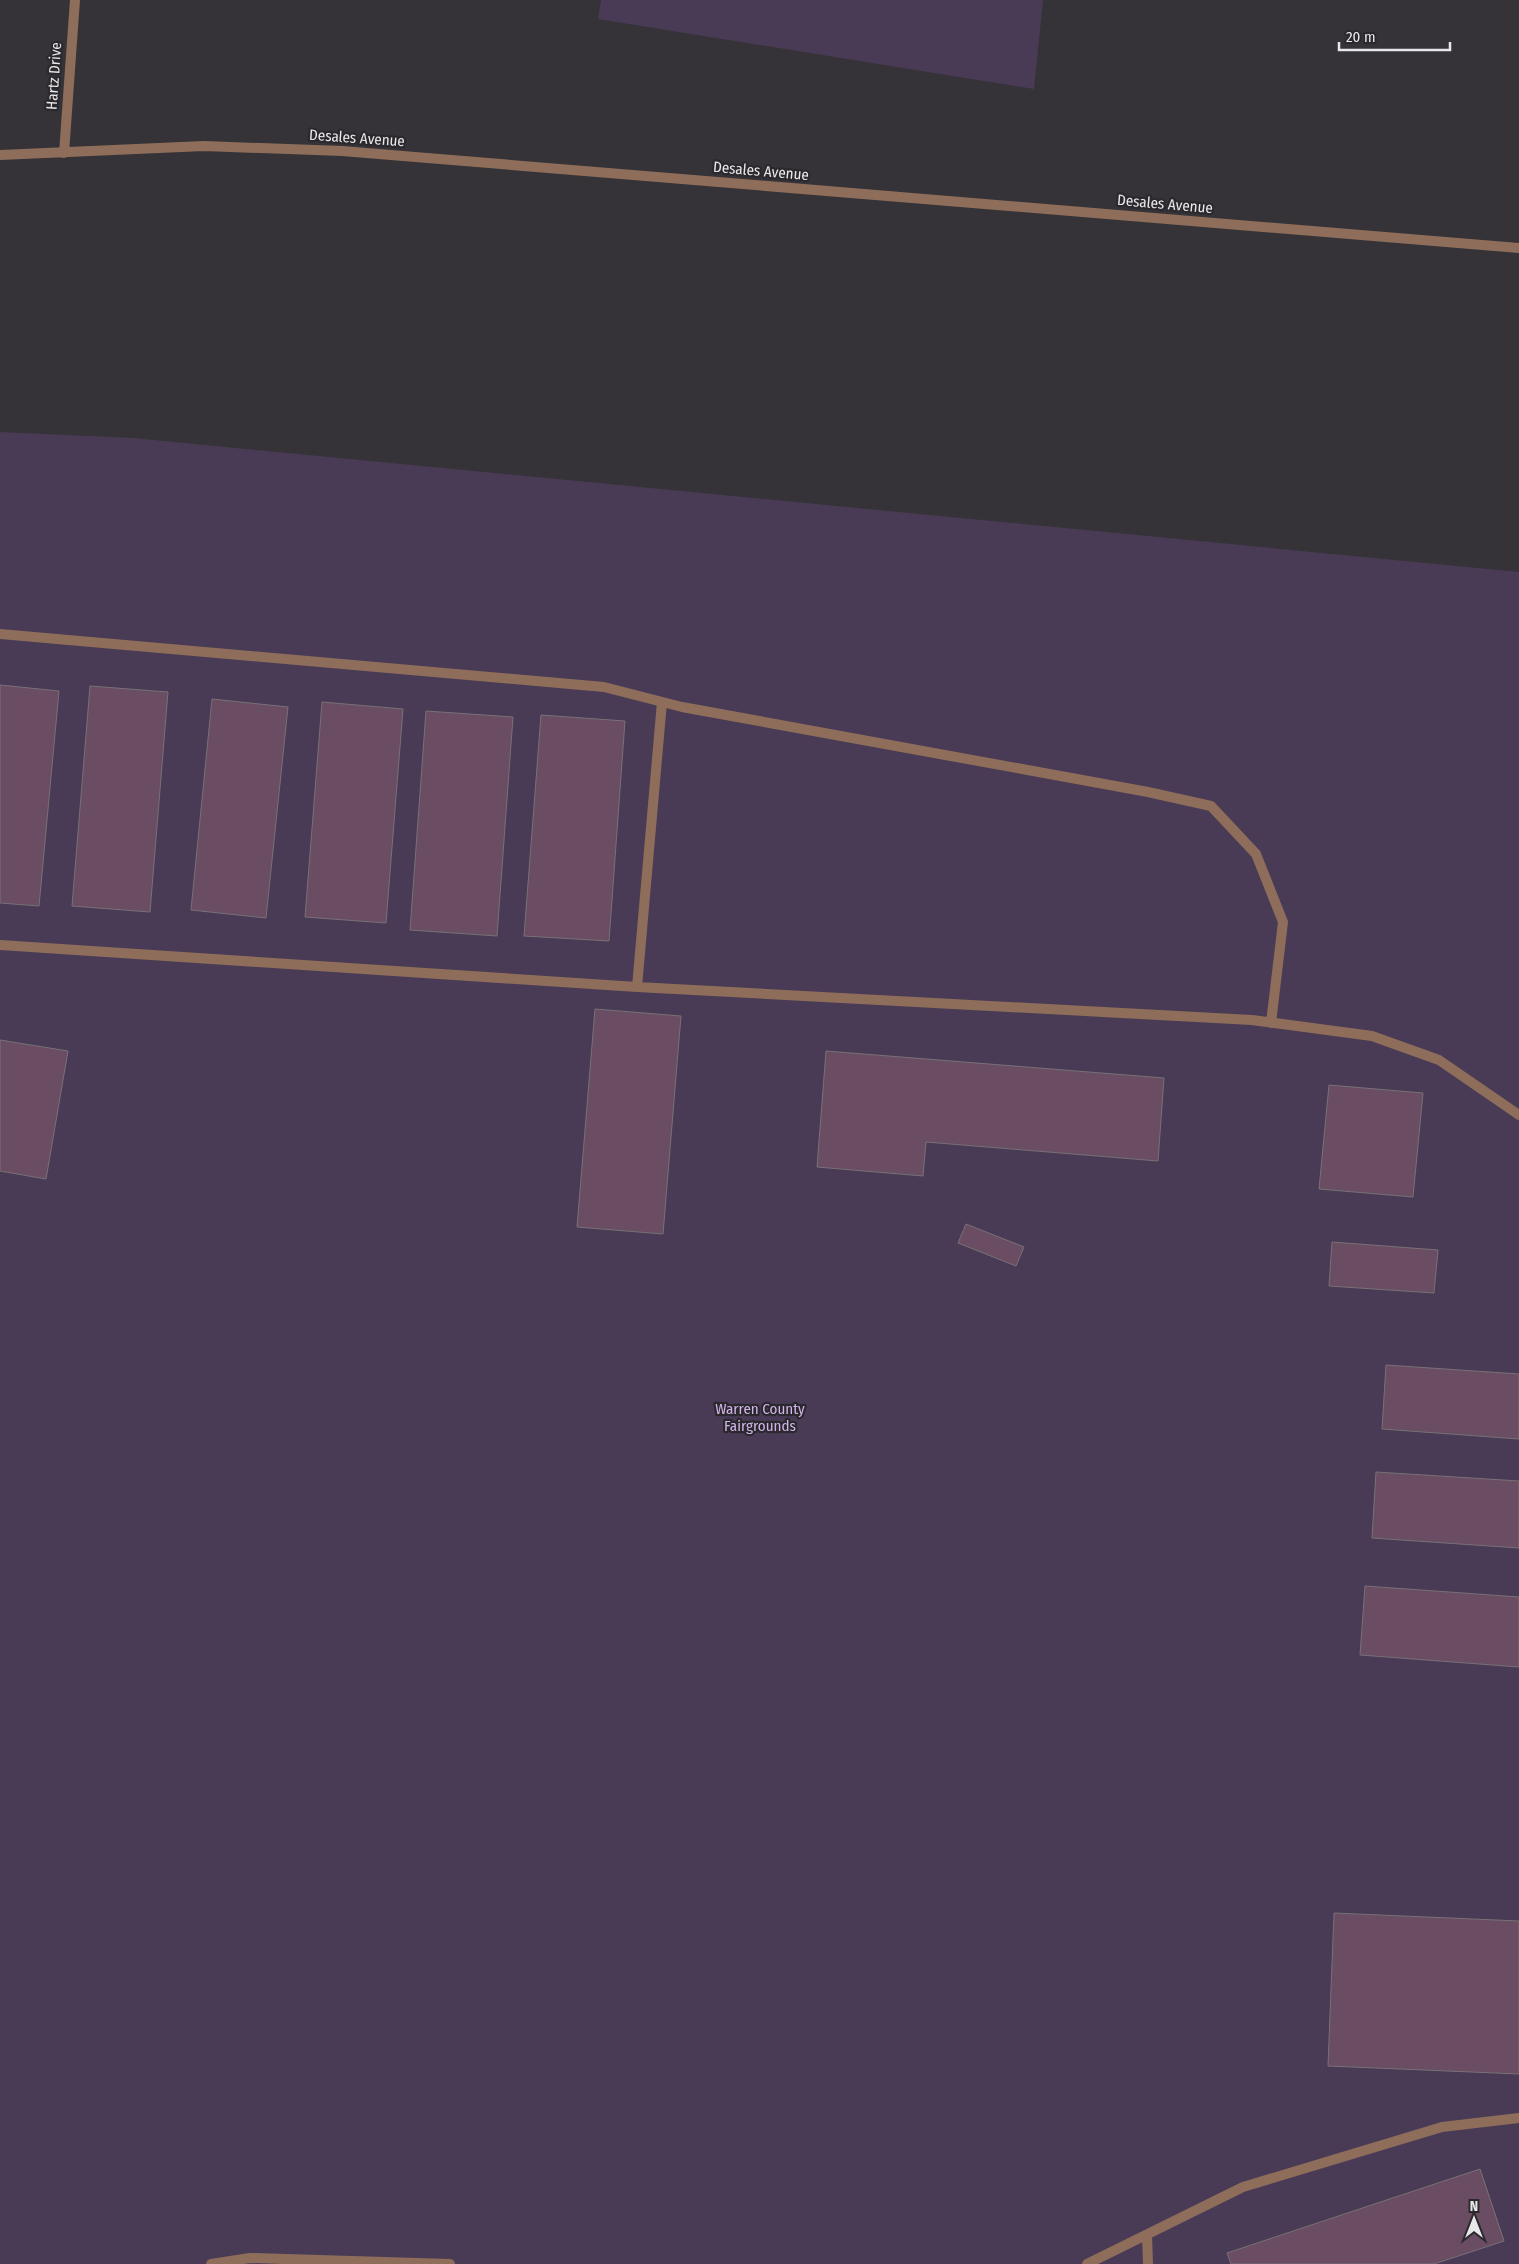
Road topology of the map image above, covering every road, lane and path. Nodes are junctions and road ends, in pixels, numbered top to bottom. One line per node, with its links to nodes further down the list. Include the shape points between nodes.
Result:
1 (75, 0): 2 (street, Hartz Drive)
2 (64, 153): 3 (street, Desales Avenue); 4 (street, Desales Avenue, via 204,146 342,151)
3 (0, 155)
4 (1519, 248)
5 (0, 634): 6 (street, via 604,687)
6 (662, 702): 8 (street); 9 (street, via 1211,806 1256,854 1283,922)
7 (0, 945): 8 (street)
8 (638, 987): 9 (street)
9 (1271, 1023): 10 (street, via 1372,1036 1439,1060)
10 (1519, 1115)
11 (1519, 2118): 12 (street, via 1442,2127 1243,2187)
12 (1147, 2235): 16 (street); 17 (street)
13 (285, 2262): 14 (street, via 250,2258); 15 (street)
14 (210, 2264)
15 (450, 2264)
16 (1087, 2264)
17 (1148, 2264)

